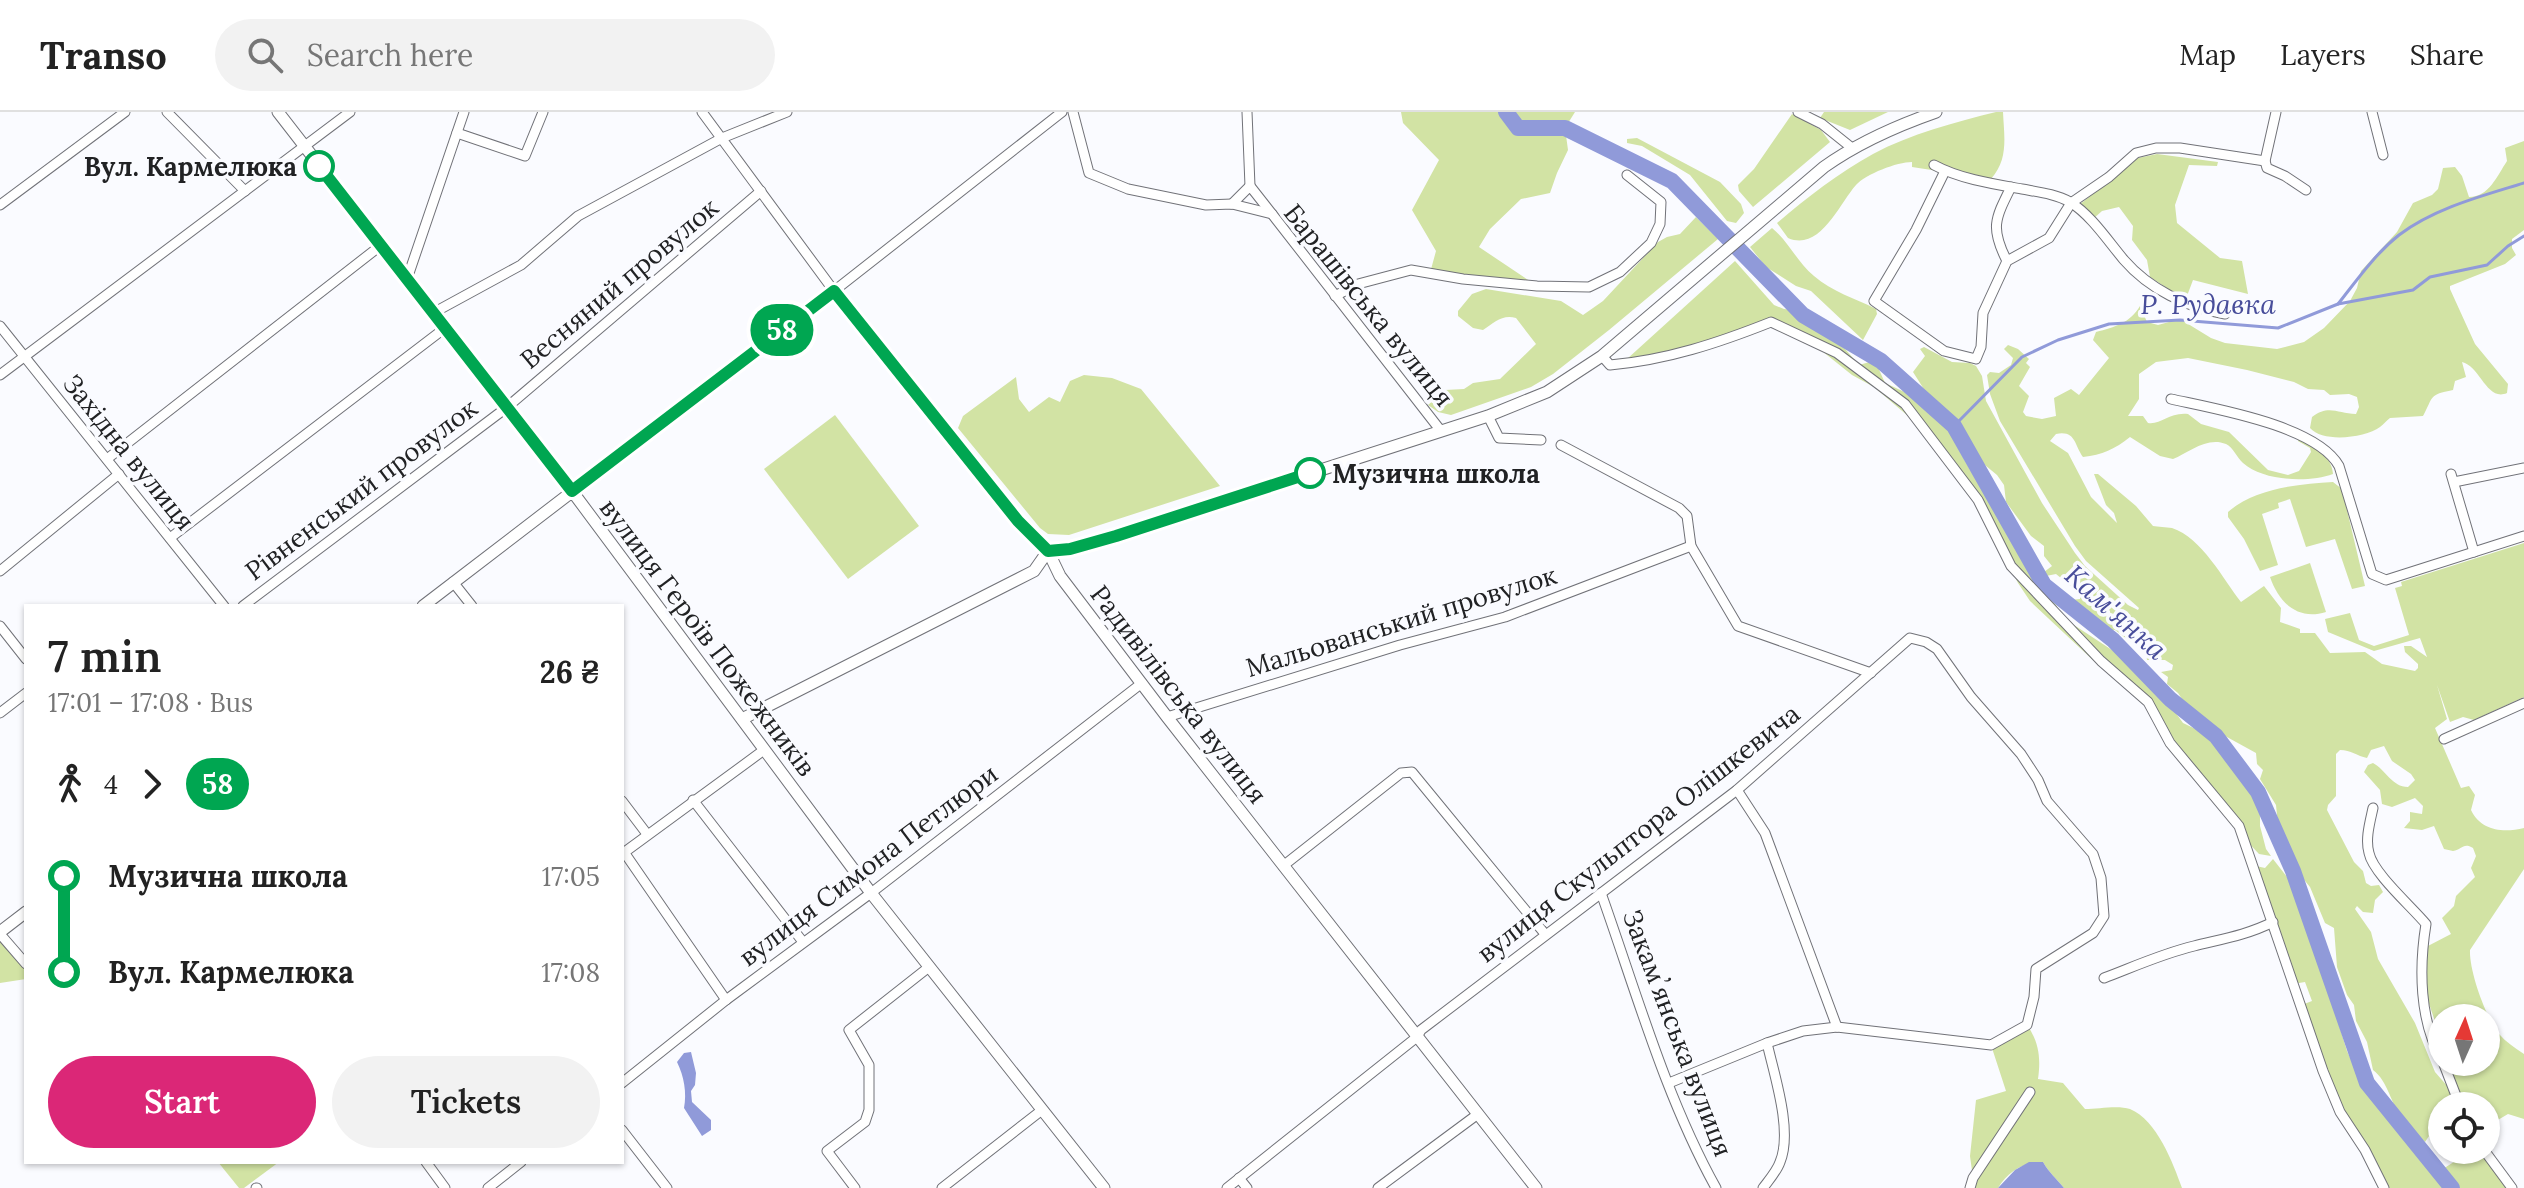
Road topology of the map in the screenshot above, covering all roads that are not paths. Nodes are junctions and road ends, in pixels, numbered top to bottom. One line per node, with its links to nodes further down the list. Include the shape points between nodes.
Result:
1 (125, 112): 32 (street)
2 (167, 112): 28 (street)
3 (278, 112): 18 (street, вулиця Героїв Пожежників)
4 (350, 112): 18 (street)
5 (464, 112): 16 (street)
6 (543, 112): 16 (street, via 525,156)
7 (702, 112): 17 (street, Радивілівська вулиця)
8 (787, 112): 17 (street)
9 (1062, 112): 37 (street)
10 (1073, 112): 31 (street, Барашівська вулиця, via 1089,173 1128,189 1206,205)
11 (1247, 112): 25 (street)
12 (1798, 112): 19 (street)
13 (1936, 112): 19 (street)
14 (2276, 112): 21 (street)
15 (2372, 112): 20 (street)
16 (457, 133): 36 (street)
17 (722, 138): 29 (street, Радивілівська вулиця); 39 (street, via 578,216 521,265)
18 (305, 148): 28 (street); 34 (street, вулиця Героїв Пожежників)
19 (1852, 148): 44 (street, via 1802,184)
20 (2383, 155)
21 (2265, 161): 27 (street, via 2267,168); 30 (street, via 2156,148 2136,153)
22 (1934, 165): 23 (street)
23 (1945, 171): 26 (street); 35 (street, via 1874,301 1944,351 1976,359 1983,313)
24 (1627, 175): 38 (street, via 1661,202 1660,224 1651,243 1620,272 1589,287 1525,285 1411,270)
25 (1250, 186): 31 (street); 33 (street)
26 (2011, 187): 30 (street); 35 (street, via 1996,227)
27 (2306, 190)
28 (245, 191): 43 (street)
29 (761, 191): 37 (street, Радивілівська вулиця); 47 (street, Весняний провулок)
30 (2071, 203): 35 (street, via 2049,238); 40 (street, via 2128,264 2168,294 2198,309)
31 (1232, 204): 33 (street, Барашівська вулиця)
32 (0, 205)
33 (1272, 214): 38 (street, Барашівська вулиця)
34 (380, 246): 36 (street, вулиця Героїв Пожежників); 52 (street)
35 (2007, 261)
36 (407, 279): 39 (street, вулиця Героїв Пожежників)
37 (834, 291): 55 (street); 59 (street, Радивілівська вулиця, via 1018,521)
38 (1335, 296): 49 (street, Барашівська вулиця)
39 (433, 313): 42 (street, вулиця Героїв Пожежників)
40 (2225, 314)
41 (0, 326): 43 (street, Західна вулиця)
42 (445, 328): 47 (street, вулиця Героїв Пожежників); 57 (street)
43 (24, 356): 45 (street); 52 (street, Західна вулиця)
44 (1602, 356): 48 (street, via 1547,392); 89 (street, via 1610,365 1645,362 1704,348 1771,322 1837,353 1905,404 1978,500 2011,566 2101,661 2148,702 2170,743 2239,826)
45 (0, 375)
46 (2171, 399): 60 (street, via 2299,432 2329,452 2339,466 2372,574 2386,580)
47 (506, 408): 55 (street, вулиця Героїв Пожежників); 64 (street, Рівненський провулок)
48 (1488, 416): 49 (street); 50 (street, via 1499,438)
49 (1441, 431): 59 (street, via 1116,536)
50 (1541, 440)
51 (1561, 445): 58 (street, via 1679,508 1687,516)
52 (107, 459): 54 (street, Західна вулиця)
53 (2524, 468): 60 (street, via 2452,478)
54 (119, 474): 57 (street, Західна вулиця); 61 (street)
55 (572, 491): 62 (street); 75 (street, вулиця Героїв Пожежників)
56 (2524, 536): 60 (street)
57 (170, 538): 63 (street, Західна вулиця)
58 (1691, 546): 69 (street, via 1738,626); 74 (street, Мальованський провулок, via 1505,617)
59 (1048, 551): 70 (street, Радивілівська вулиця, via 1060,576); 75 (street, via 1034,571)
60 (2474, 552)
61 (0, 571)
62 (453, 582): 65 (street); 66 (street)
63 (222, 604)
64 (246, 604)
65 (426, 604)
66 (470, 604)
67 (0, 626): 68 (street)
68 (24, 656)
69 (1871, 673): 78 (street, вулиця Скульптора Олішкевича); 98 (street, вулиця Скульптора Олішкевича, via 1910,638 1937,649 2021,754 2047,801 2093,854 2104,916 2093,933 2036,969 2027,1025 1991,1045)
70 (1142, 683): 74 (street, Радивілівська вулиця); 86 (street, вулиця Симона Петлюри)
71 (24, 695): 73 (street)
72 (2524, 703): 76 (street)
73 (0, 713)
74 (1167, 717): 85 (street, Радивілівська вулиця)
75 (742, 719): 77 (street, вулиця Героїв Пожежників)
76 (2444, 739)
77 (764, 750): 79 (street); 86 (street, вулиця Героїв Пожежників)
78 (1737, 790): 87 (street, вулиця Скульптора Олішкевича); 98 (street, via 1765,833)
79 (693, 800): 82 (street); 92 (street)
80 (624, 804): 82 (street)
81 (2373, 808): 97 (street, via 2369,854 2426,924 2420,961)
82 (647, 834): 83 (street)
83 (624, 852)
84 (624, 854): 96 (street)
85 (1283, 866): 91 (street, via 1401,773 1412,772); 99 (street, Радивілівська вулиця)
86 (871, 893): 92 (street, вулиця Симона Петлюри); 94 (street, вулиця Героїв Пожежників)
87 (1601, 893): 91 (street, вулиця Скульптора Олішкевича); 102 (street, Закамʼянська вулиця)
88 (24, 914): 90 (street)
89 (2273, 922): 95 (street); 124 (street, via 2340,1112)
90 (0, 933): 93 (street)
91 (1545, 934): 99 (street, вулиця Скульптора Олішкевича)
92 (803, 942): 96 (street, вулиця Симона Петлюри)
93 (24, 962)
94 (929, 967): 104 (street, вулиця Героїв Пожежників); 114 (street, via 849,1030 869,1065 869,1110 865,1122 827,1151)
95 (2104, 978)
96 (726, 1000): 101 (street, вулиця Симона Петлюри)
97 (2428, 1019)
98 (1837, 1027): 100 (street)
99 (1417, 1037): 105 (street, Радивілівська вулиця); 110 (street, вулиця Скульптора Олішкевича)
100 (1767, 1043): 102 (street); 122 (street, via 1784,1137 1781,1161)
101 (624, 1081)
102 (1669, 1083): 121 (street, Закамʼянська вулиця)
103 (2030, 1092): 123 (street)
104 (1042, 1110): 115 (street); 116 (street, вулиця Героїв Пожежників)
105 (1478, 1114): 119 (street); 120 (street, Радивілівська вулиця)
106 (624, 1133): 113 (street)
107 (427, 1164): 111 (street)
108 (518, 1164): 112 (street)
109 (2494, 1164): 125 (street)
110 (1239, 1178): 117 (street, вулиця Скульптора Олішкевича); 118 (street)
111 (445, 1188)
112 (488, 1188)
113 (667, 1188)
114 (855, 1188)
115 (942, 1188)
116 (1104, 1188)
117 (1227, 1188)
118 (1247, 1188)
119 (1378, 1188)
120 (1536, 1188)
121 (1716, 1188)
122 (1763, 1188)
123 (1970, 1188)
124 (2384, 1188)
125 (2512, 1188)

